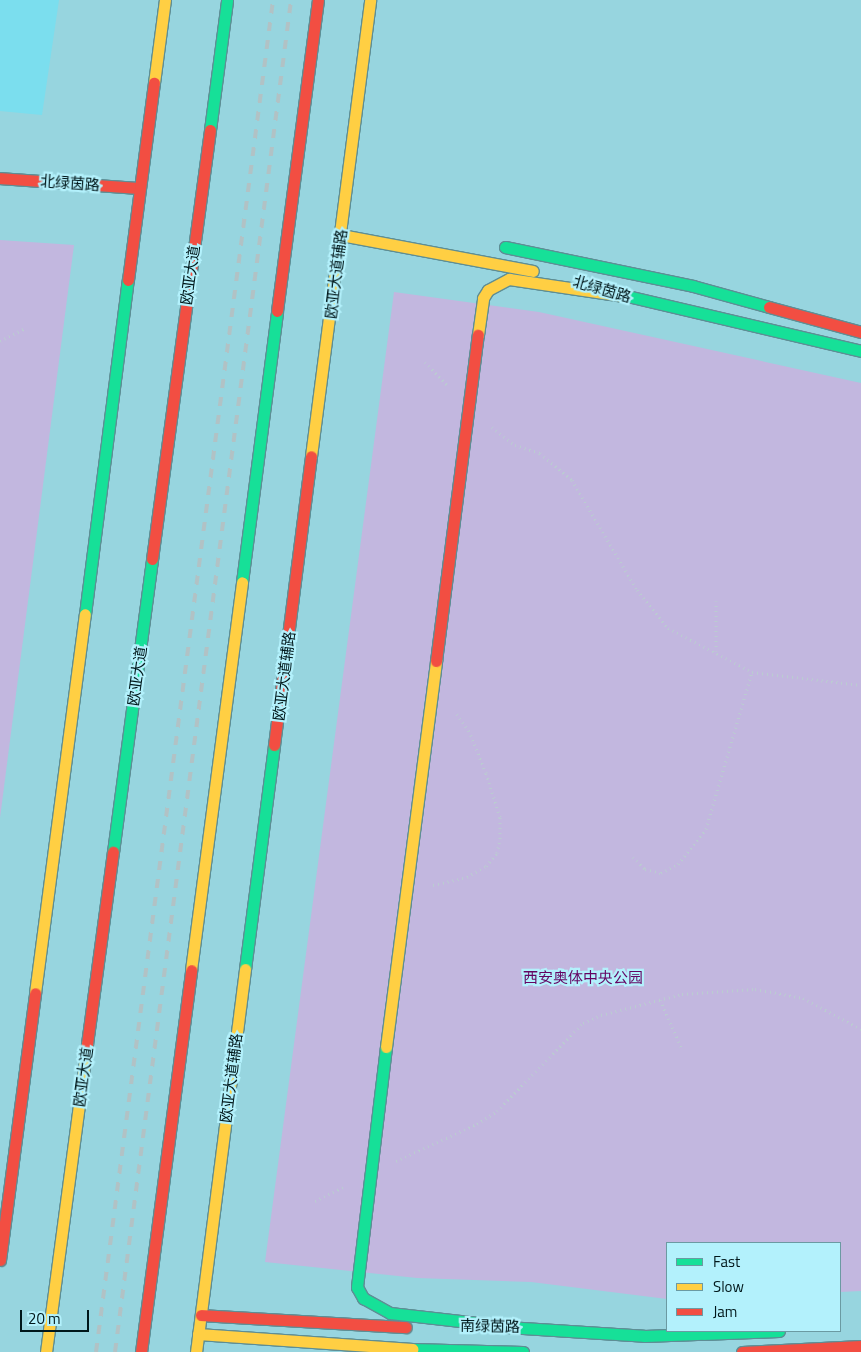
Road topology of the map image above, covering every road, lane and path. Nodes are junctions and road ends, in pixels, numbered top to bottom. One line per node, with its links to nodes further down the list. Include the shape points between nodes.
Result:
1 (165, 0): 6 (street)
2 (227, 0): 34 (street, 欧亚大道)
3 (318, 0): 35 (street)
4 (370, 0): 7 (street, 欧亚大道辅路, via 348,218)
5 (0, 178): 6 (street, 北绿茵路)
6 (140, 188): 28 (street, via 134,206)
7 (341, 235): 9 (street, 北绿茵路, via 549,274); 29 (street, 欧亚大道辅路)
8 (488, 244): 11 (street, 北绿茵路, via 693,286)
9 (624, 296): 13 (street, 北绿茵路); 15 (street, via 536,280 509,279 488,290 483,298)
10 (26, 328): 12 (path)
11 (861, 332)
12 (0, 341)
13 (861, 350)
14 (425, 362): 15 (path)
15 (469, 407): 17 (path, via 502,436 540,453 572,480 653,612 668,628); 22 (street)
16 (716, 601): 17 (path)
17 (716, 651): 18 (path)
18 (752, 672): 19 (path); 21 (path, via 706,829 678,864 661,873 645,869)
19 (861, 685)
20 (450, 705): 22 (path, via 469,731 500,817 497,853 486,866 467,877)
21 (634, 857)
22 (407, 887): 26 (street)
23 (660, 1000): 24 (path, via 719,990 780,992 836,1012); 25 (path); 26 (path, via 583,1023 497,1111 477,1124)
24 (861, 1029)
25 (682, 1049)
26 (370, 1174): 27 (path); 30 (street, via 357,1281 363,1298 390,1313 409,1317)
27 (315, 1200)
28 (0, 1260)
29 (201, 1315): 30 (street, 南绿茵路, via 411,1327); 32 (street, 欧亚大道辅路)
30 (495, 1324): 31 (street, 南绿茵路, via 644,1336)
31 (752, 1332)
32 (198, 1334): 36 (street, 欧亚大道辅路); 37 (street, 南绿茵路, via 431,1350)
33 (861, 1346): 38 (street)
34 (46, 1352)
35 (141, 1352)
36 (196, 1352)
37 (523, 1352)
38 (742, 1352)

